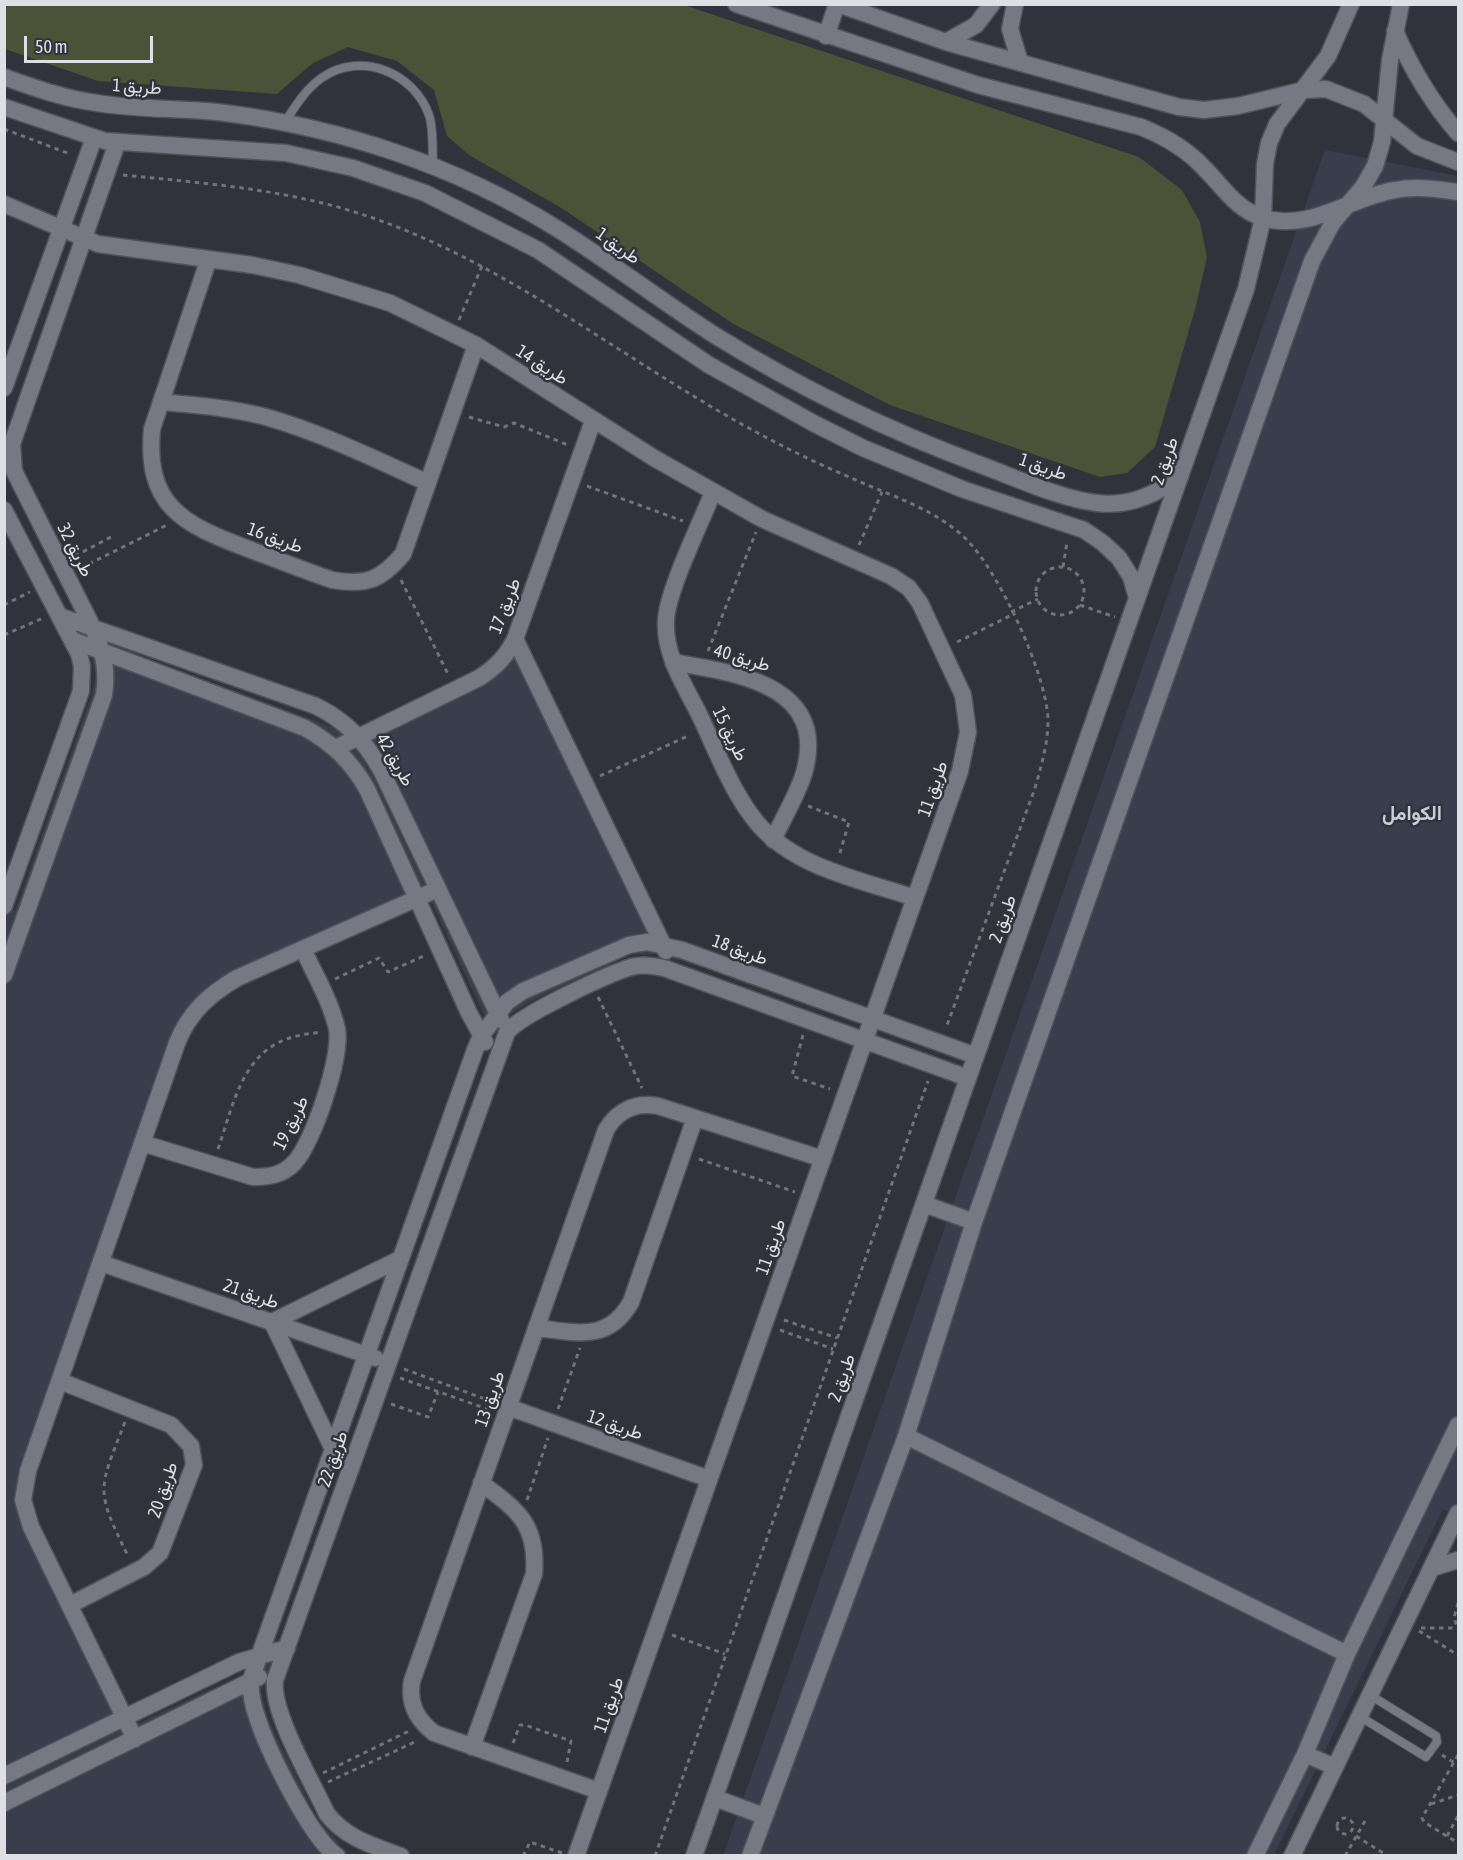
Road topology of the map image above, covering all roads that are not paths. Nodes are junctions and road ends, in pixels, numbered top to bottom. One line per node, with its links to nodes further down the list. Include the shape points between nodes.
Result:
1 (736, 4): 8 (street)
2 (838, 4): 8 (street); 9 (street)
3 (992, 4): 9 (street, via 976,25)
4 (1015, 4): 10 (street, via 1010,29)
5 (1351, 4): 12 (street, طريق 2, via 1329,56)
6 (1401, 4): 7 (street)
7 (1395, 31): 14 (street); 16 (street, via 1413,70)
8 (826, 36): 24 (street, via 978,86 1141,127 1190,154 1231,199)
9 (946, 42): 10 (street)
10 (1020, 62): 12 (street, via 1179,107 1204,110)
11 (4, 77): 15 (street, طريق 1, via 51,94 97,104 224,113)
12 (1304, 90): 14 (street, via 1326,89 1346,95); 24 (street, طريق 2, via 1277,124 1269,143)
13 (4, 107): 17 (street)
14 (1383, 118): 19 (street, via 1417,146); 23 (street, via 1375,166)
15 (284, 123): 20 (street, طريق 1); 20 (lane, via 322,77 343,68 365,65 386,70 406,81 421,97 430,117)
16 (1458, 133)
17 (94, 138): 18 (street); 25 (street)
18 (117, 143): 26 (street, طريق 32); 36 (street, via 286,153 353,168 425,193 538,250 709,364 815,424 922,473 1084,530 1119,558 1131,577)
19 (1458, 162)
20 (433, 166): 32 (street, طريق 1, via 553,226 682,314 795,382 945,452 1097,503 1144,498)
21 (1458, 192): 23 (street, via 1395,190)
22 (4, 204): 25 (street, طريق 14)
23 (1348, 205): 24 (street, via 1303,220); 68 (street, via 1333,222 1312,261)
24 (1263, 218): 32 (street, طريق 2, via 1246,289)
25 (61, 229): 26 (street, طريق 14); 29 (street)
26 (83, 240): 27 (street, طريق 14); 38 (street, طريق 32, via 12,451 14,471)
27 (208, 261): 28 (street, طريق 14, via 264,268 345,287 390,303); 30 (street, طريق 16)
28 (476, 345): 31 (street, طريق 14); 33 (street, طريق 16)
29 (4, 388)
30 (162, 402): 33 (street, via 264,417 312,432); 33 (street, طريق 16, via 150,453 154,477 165,500 181,518 202,532 332,580 352,584 372,580 394,565 403,554)
31 (593, 421): 34 (street, طريق 14); 39 (street, طريق 17)
32 (1180, 476): 36 (street, طريق 2)
33 (428, 483)
34 (713, 492): 41 (street, طريق 14, via 909,588); 43 (street, طريق 15, via 669,603 668,648)
35 (4, 510): 37 (street)
36 (1137, 598): 61 (street, طريق 2)
37 (58, 614): 38 (street, طريق 42); 40 (street)
38 (93, 628): 42 (street, طريق 32); 44 (street, طريق 42, via 316,706 333,714)
39 (515, 639): 44 (street, طريق 17, via 494,669); 52 (street)
40 (72, 640): 42 (street); 50 (street, via 82,666 81,691)
41 (942, 650): 48 (street, طريق 11, via 963,695 969,732 960,771)
42 (103, 652): 45 (street, via 304,728); 51 (street, طريق 32, via 104,695)
43 (673, 662): 46 (street, طريق 15, via 742,801); 46 (street, طريق 40, via 771,685 799,714 806,733 804,773)
44 (359, 736): 45 (street, طريق 17); 47 (street, طريق 42, via 381,770)
45 (336, 748): 49 (street, via 367,789)
46 (773, 840): 48 (street, طريق 15, via 793,854 834,871)
47 (438, 889): 49 (street); 56 (street, طريق 42)
48 (915, 898): 57 (street, طريق 11)
49 (417, 899): 53 (street); 59 (street)
50 (5, 903): 51 (street)
51 (28, 909): 55 (street, طريق 32)
52 (663, 945): 54 (street); 56 (street, طريق 18, via 629,945 523,992); 57 (street, طريق 18)
53 (303, 949): 65 (street, via 237,978 196,1009 182,1030); 65 (street, طريق 19, via 337,1029 338,1046 326,1093 296,1162 283,1172 253,1177)
54 (677, 974): 58 (street, via 656,966 633,967 529,1015); 60 (street)
55 (4, 975)
56 (497, 1012): 58 (street, طريق 42); 59 (street, طريق 22)
57 (872, 1018): 60 (street, طريق 11); 61 (street, طريق 18)
58 (507, 1032): 62 (street, طريق 22)
59 (481, 1036): 62 (street); 69 (street, طريق 22)
60 (864, 1041): 63 (street); 66 (street, طريق 11)
61 (976, 1056): 63 (street, طريق 2)
62 (496, 1059): 74 (street, طريق 22)
63 (968, 1078): 67 (street, طريق 2)
64 (695, 1118): 66 (street); 72 (street, via 624,1315 599,1331); 72 (street, طريق 13, via 650,1105 629,1108 611,1121)
65 (142, 1143): 70 (street)
66 (823, 1159): 80 (street, طريق 11)
67 (924, 1204): 68 (street); 100 (street, طريق 2)
68 (974, 1222): 78 (street)
69 (400, 1259): 71 (street); 73 (street, طريق 22)
70 (101, 1263): 71 (street, طريق 21); 75 (street)
71 (272, 1322): 73 (street, طريق 21); 79 (street)
72 (536, 1328): 76 (street, طريق 13)
73 (366, 1354): 74 (street, طريق 21); 79 (street, طريق 22)
74 (386, 1368): 86 (street, طريق 22)
75 (60, 1381): 85 (street, via 24,1486 23,1500 28,1519); 85 (street, طريق 20, via 158,1418 191,1446 194,1465 165,1545 152,1561)
76 (506, 1411): 80 (street, طريق 12); 81 (street, طريق 13)
77 (1458, 1425): 87 (street)
78 (906, 1436): 87 (street); 102 (street)
79 (332, 1447): 88 (street, طريق 22)
80 (710, 1479): 99 (street, طريق 11)
81 (481, 1484): 95 (street, via 525,1520 535,1556 534,1574); 95 (street, طريق 13, via 410,1694 415,1712 428,1729)
82 (1458, 1513): 84 (street)
83 (1458, 1560): 84 (street)
84 (1431, 1568): 91 (street)
85 (70, 1605): 93 (street)
86 (287, 1648): 88 (street); 89 (street, طريق 22)
87 (1347, 1654): 96 (street)
88 (257, 1655): 90 (street, طريق 22); 93 (street)
89 (280, 1667): 90 (street); 103 (street, طريق 22, via 275,1680 275,1702 327,1814)
90 (250, 1682): 94 (street); 105 (street, طريق 22, via 256,1716 309,1825)
91 (1370, 1695): 92 (street); 92 (lane, via 1436,1736 1433,1750 1426,1757)
92 (1359, 1716): 97 (street)
93 (125, 1718): 94 (street); 98 (street)
94 (135, 1739): 101 (street)
95 (472, 1747): 99 (street)
96 (1305, 1754): 97 (street); 110 (street)
97 (1335, 1767): 104 (street)
98 (4, 1776)
99 (599, 1791): 107 (street, طريق 11)
100 (714, 1798): 102 (street); 108 (street, طريق 2)
101 (4, 1803)
102 (764, 1816): 109 (street)
103 (354, 1838): 105 (street); 106 (street, طريق 22)
104 (1294, 1855)
105 (338, 1856)
106 (401, 1856)
107 (576, 1856)
108 (694, 1856)
109 (750, 1856)
110 (1256, 1856)

